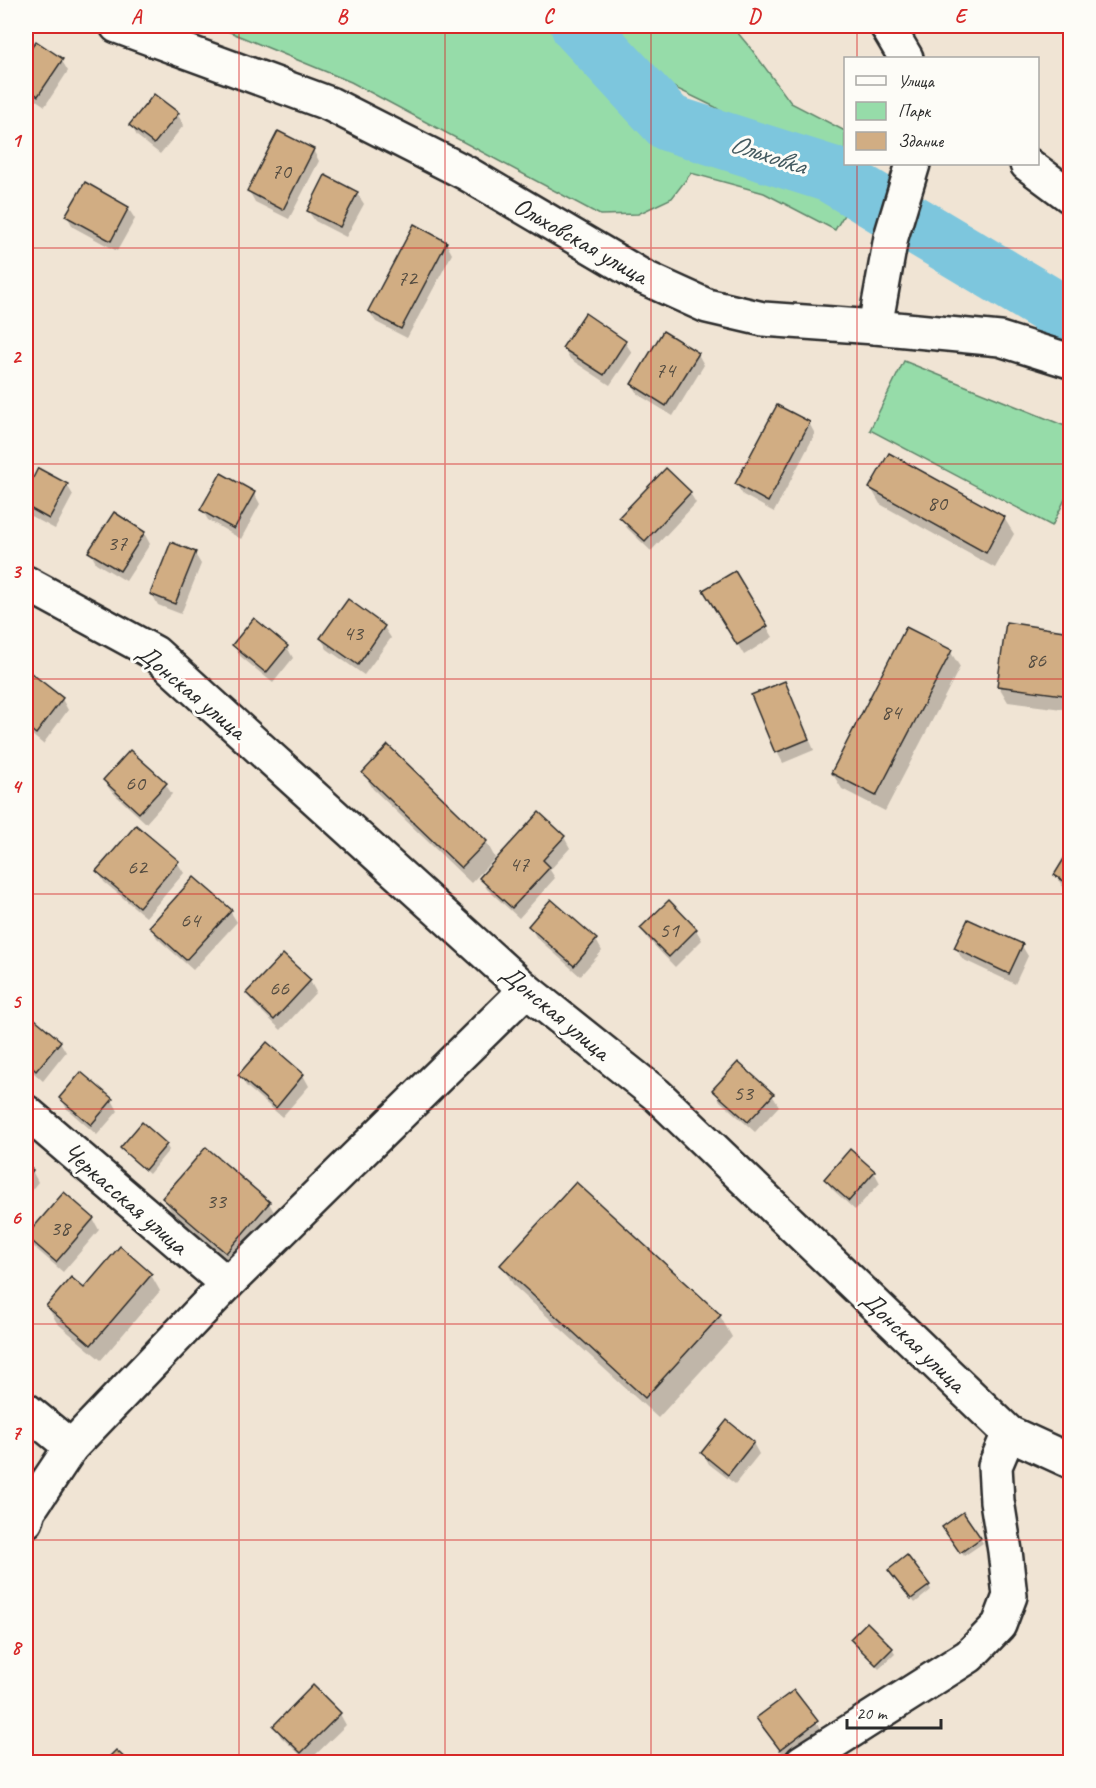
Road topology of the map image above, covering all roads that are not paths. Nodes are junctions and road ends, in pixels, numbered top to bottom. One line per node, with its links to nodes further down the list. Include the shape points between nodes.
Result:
1 (117, 26): 7 (street, Ольховская улица, via 330,104 466,173 643,277 707,306 763,319)
2 (887, 26): 3 (street)
3 (905, 57)
4 (913, 165): 7 (street, via 891,237)
5 (1028, 165): 6 (street)
6 (1071, 196)
7 (875, 327): 8 (street, Ольховская улица, via 999,339)
8 (1071, 361)
9 (29, 589): 10 (street, Донская улица, via 155,653)
10 (526, 990): 12 (street); 14 (street, Донская улица, via 656,1094)
11 (26, 1112): 12 (street, Черкасская улица)
12 (227, 1284): 15 (street)
13 (26, 1410): 15 (street)
14 (1009, 1433): 16 (street, Донская улица); 18 (street, via 995,1466 1010,1596 999,1625 969,1656)
15 (71, 1446): 17 (street, via 28,1510)
16 (1071, 1461)
17 (26, 1521)
18 (802, 1762)

